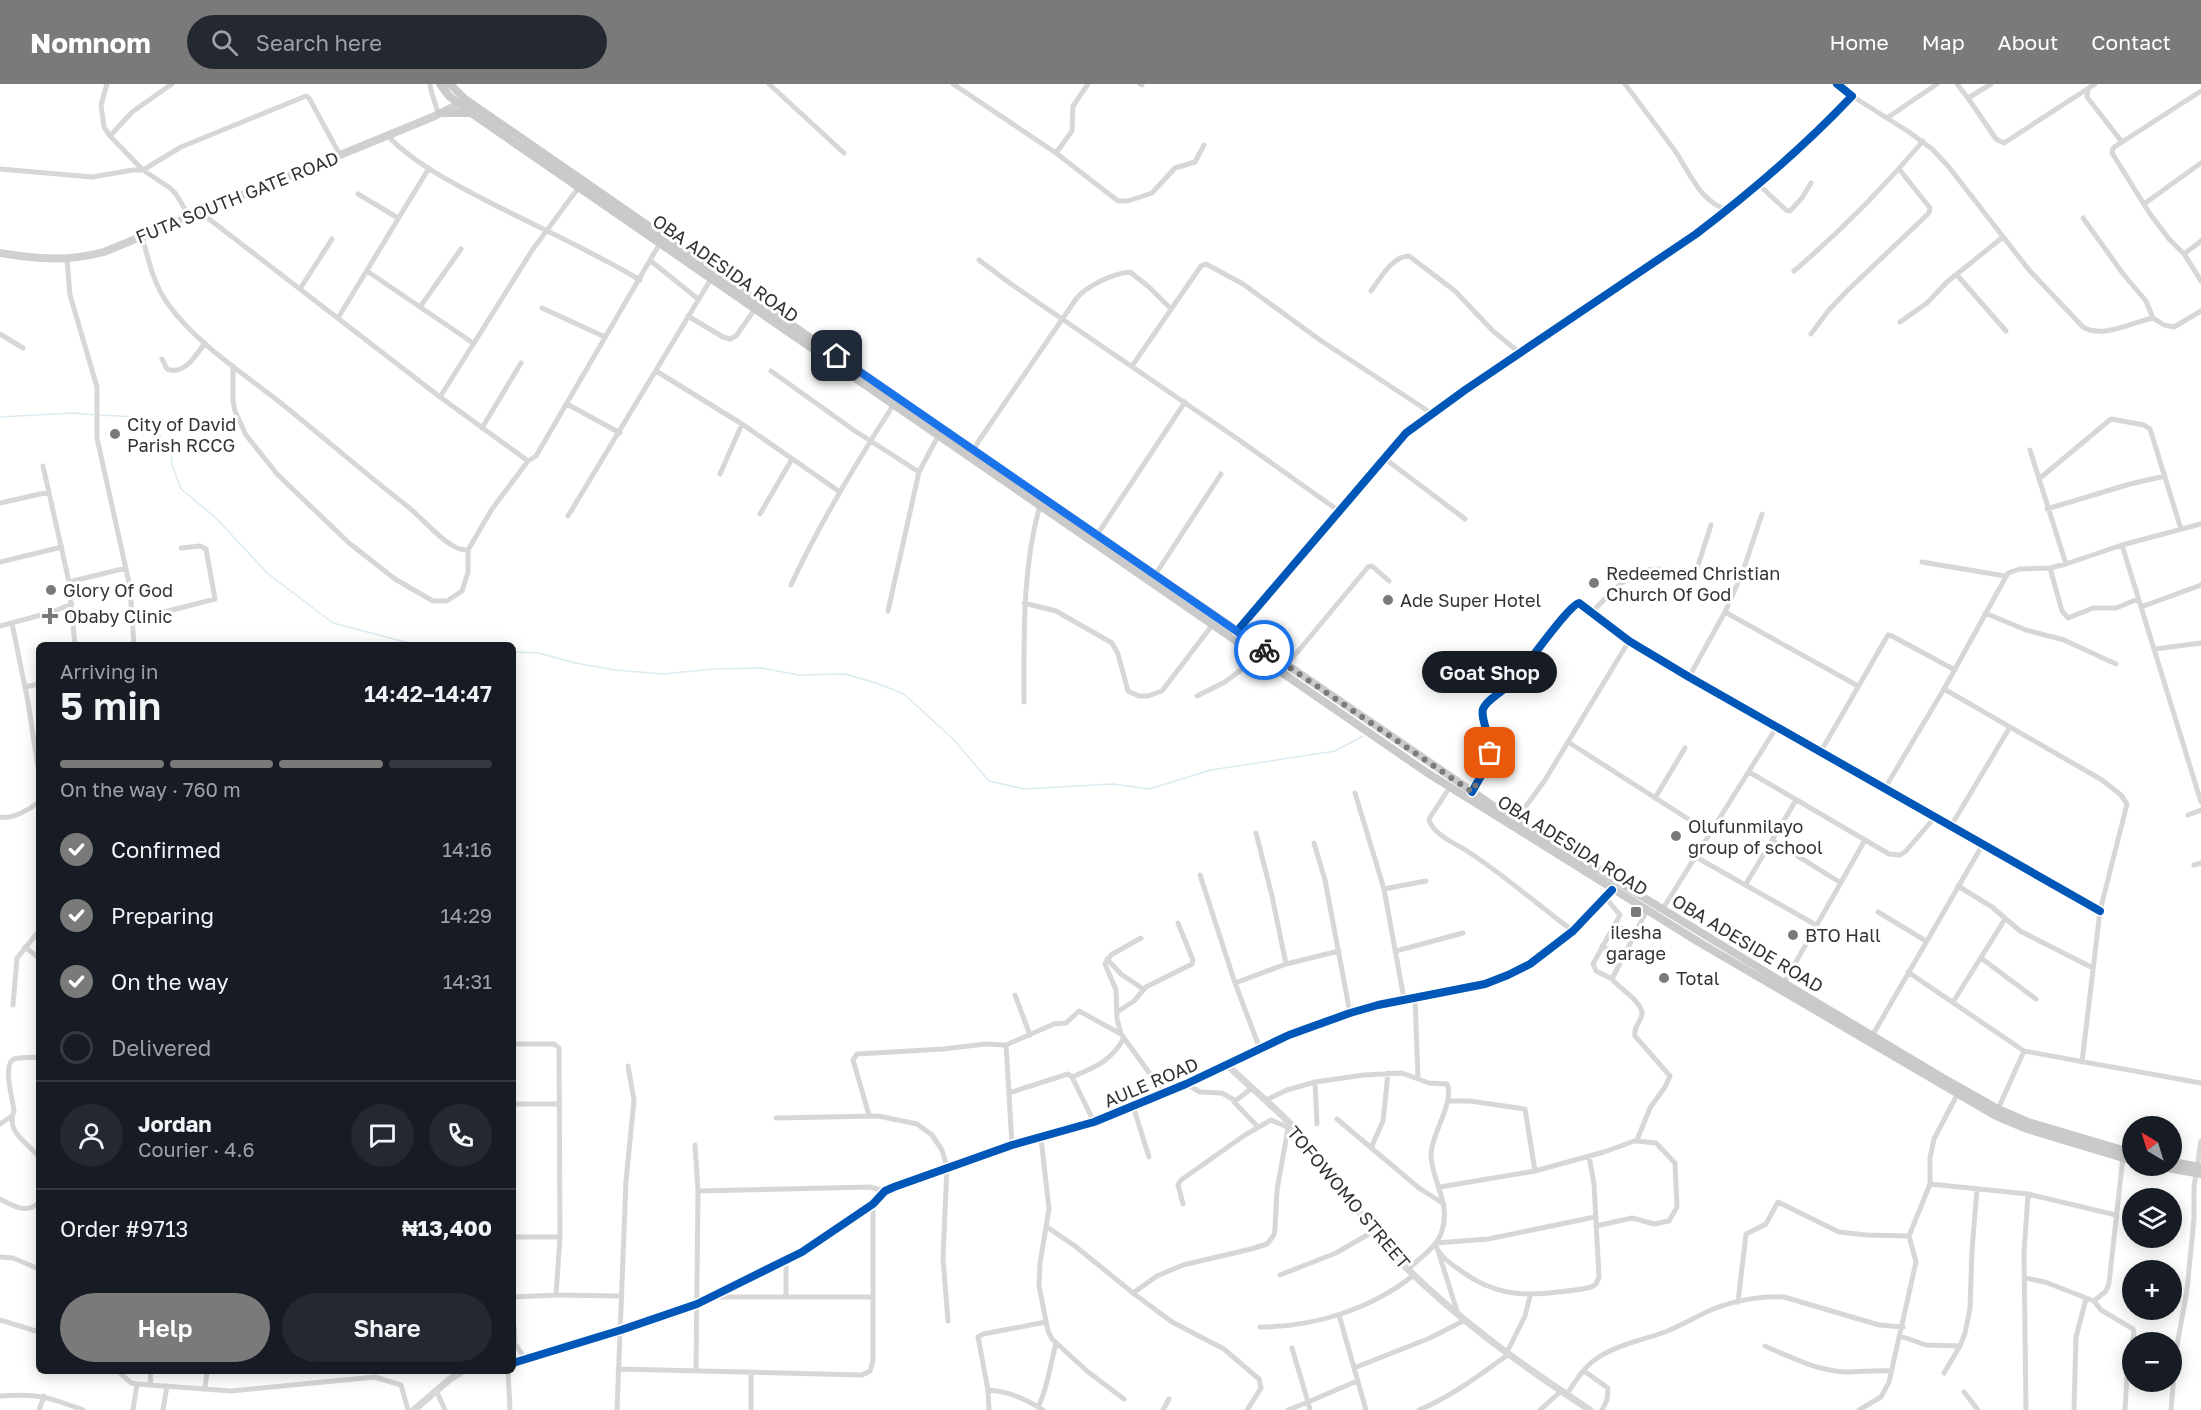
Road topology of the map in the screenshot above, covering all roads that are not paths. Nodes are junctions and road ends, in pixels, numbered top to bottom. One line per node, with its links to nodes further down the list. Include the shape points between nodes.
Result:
1 (107, 84): 27 (street, via 101,105 104,127)
2 (172, 84): 27 (street, via 132,112)
3 (430, 84): 24 (street)
4 (440, 84): 17 (main road, OBA ADESIDA ROAD)
5 (450, 84): 22 (main road)
6 (770, 84): 31 (street)
7 (953, 84): 32 (street)
8 (1088, 84): 32 (street, via 1073,106 1072,131)
9 (1625, 84): 44 (street, via 1700,190)
10 (1837, 84): 18 (street)
11 (1937, 84): 25 (street)
12 (1957, 84): 21 (street)
13 (1991, 84): 21 (street)
14 (2095, 84): 15 (street)
15 (2088, 89): 19 (street); 20 (street)
16 (2201, 91): 29 (street)
17 (449, 96): 22 (main road, OBA ADESIDA ROAD); 24 (main road)
18 (1852, 96): 25 (street); 40 (street)
19 (2079, 96): 20 (street); 21 (street, via 2004,143 1996,138)
20 (2088, 97): 29 (street)
21 (1968, 98)
22 (462, 101): 23 (main road, OBA ADESIDA ROAD); 24 (main road, FUTA SOUTH GATE ROAD); 80 (main road)
23 (471, 113): 24 (main road); 41 (main road, OBA ADESIDA ROAD)
24 (439, 114): 26 (main road, FUTA SOUTH GATE ROAD)
25 (1887, 118): 28 (street)
26 (387, 135): 33 (main road, FUTA SOUTH GATE ROAD); 35 (street)
27 (110, 136): 38 (street)
28 (1923, 141): 37 (street); 51 (street, via 1948,166)
29 (2122, 142): 43 (street, via 2112,153)
30 (1204, 145): 32 (street, via 1195,162 1175,168 1156,189 1121,201)
31 (844, 153)
32 (1056, 153)
33 (340, 155): 38 (street, via 306,96 181,147); 45 (main road, FUTA SOUTH GATE ROAD)
34 (2201, 163): 43 (street)
35 (429, 168): 47 (street); 49 (street)
36 (0, 169): 38 (street, via 92,177)
37 (1899, 169): 62 (street); 83 (street, via 1930,208 1929,213 1848,290)
38 (143, 170): 46 (street, via 170,188)
39 (1811, 183): 40 (street, via 1790,210)
40 (1758, 184): 44 (street)
41 (579, 187): 49 (street); 54 (main road, OBA ADESIDA ROAD)
42 (358, 194): 47 (street)
43 (2144, 204): 57 (street)
44 (1728, 210): 88 (street)
45 (200, 212): 46 (main road, FUTA SOUTH GATE ROAD); 67 (street)
46 (189, 216): 50 (main road, FUTA SOUTH GATE ROAD)
47 (398, 218): 61 (street)
48 (2083, 218): 77 (street, via 2146,301)
49 (545, 231): 65 (street); 86 (street)
50 (142, 236): 58 (main road, FUTA SOUTH GATE ROAD, via 104,252); 85 (street, via 153,275 167,303)
51 (2003, 237): 63 (street); 77 (street, via 2041,284 2088,330 2108,330)
52 (332, 239): 67 (street)
53 (2201, 241): 57 (street)
54 (660, 243): 60 (street); 64 (main road, OBA ADESIDA ROAD)
55 (461, 249): 70 (street)
56 (0, 253): 58 (main road, FUTA SOUTH GATE ROAD)
57 (2184, 254): 66 (street)
58 (67, 260): 137 (street, via 70,295 97,387 97,438)
59 (979, 260): 78 (street)
60 (651, 261): 65 (street); 69 (street)
61 (367, 271): 70 (street); 76 (street)
62 (1794, 271)
63 (1956, 275): 79 (street, via 1927,303); 81 (street)
64 (711, 279): 69 (street); 72 (main road, OBA ADESIDA ROAD)
65 (640, 280): 84 (street)
66 (2201, 281)
67 (300, 289): 76 (street)
68 (1371, 291): 88 (street, via 1398,259 1409,256 1455,291)
69 (698, 299): 75 (street)
70 (420, 308): 86 (street)
71 (542, 308): 84 (street)
72 (755, 309): 75 (street, via 730,339); 80 (main road, OBA ADESIDA ROAD)
73 (1172, 309): 78 (street, via 1128,271 1086,288); 92 (street); 99 (street, via 1206,264)
74 (2201, 311): 77 (street, via 2174,327)
75 (688, 316): 93 (street)
76 (338, 318): 95 (street)
77 (2153, 318)
78 (1063, 319): 92 (street); 105 (street)
79 (1900, 321)
80 (791, 329): 96 (main road, OBA ADESIDA ROAD)
81 (2006, 332)
82 (0, 334): 87 (street)
83 (1811, 334)
84 (605, 337): 98 (street)
85 (205, 343): 89 (street, via 175,372 167,369); 91 (street)
86 (473, 343): 95 (street)
87 (23, 348)
88 (1520, 353): 99 (street)
89 (162, 359)
90 (521, 363): 101 (street)
91 (233, 366): 133 (street, via 451,545); 133 (street, via 233,401 252,443 308,505 377,566 420,596 441,602 462,591 468,572)
92 (1132, 366): 97 (street)
93 (656, 371): 100 (street); 102 (street)
94 (771, 371): 104 (street)
95 (440, 397): 101 (street)
96 (896, 402): 103 (main road, OBA ADESIDA ROAD); 104 (street); 105 (main road)
97 (1185, 402): 121 (street); 129 (street)
98 (567, 404): 102 (street); 109 (street, via 536,456)
99 (1431, 413): 107 (street)
100 (742, 424): 108 (street); 112 (street)
101 (482, 428): 109 (street)
102 (620, 433): 124 (street)
103 (938, 436): 111 (street); 118 (main road, OBA ADESIDA ROAD)
104 (871, 441): 111 (street); 117 (street)
105 (974, 447): 118 (main road)
106 (2030, 450): 115 (street)
107 (1384, 458): 121 (street); 125 (street)
108 (792, 459): 117 (street); 122 (street)
109 (528, 460): 133 (street)
110 (44, 466): 116 (street)
111 (919, 472): 149 (street)
112 (720, 474)
113 (1221, 474): 139 (street)
114 (2165, 476): 115 (street, via 2150,429 2110,419); 120 (street); 128 (street)
115 (2039, 479): 120 (street)
116 (49, 492): 119 (street); 131 (street)
117 (840, 492): 143 (street)
118 (1042, 502): 129 (main road); 146 (street); 155 (main road, OBA ADESIDA ROAD)
119 (0, 503)
120 (2047, 509): 136 (street)
121 (1339, 511): 157 (street)
122 (760, 514)
123 (1762, 514): 151 (street)
124 (568, 516)
125 (1465, 519)
126 (2201, 524): 128 (street)
127 (1711, 525): 150 (street, via 1695,575 1658,569 1631,577)
128 (2181, 529): 130 (street)
129 (1097, 535): 139 (main road)
130 (2122, 546): 136 (street); 145 (street)
131 (62, 547): 134 (street); 142 (street)
132 (181, 548): 153 (street, via 206,549 215,600)
133 (468, 550)
134 (0, 562)
135 (1922, 562): 140 (street)
136 (2066, 564): 138 (street)
137 (126, 568): 142 (street); 153 (street)
138 (2050, 568): 140 (street, via 2020,569); 145 (street, via 2062,611 2068,618 2093,608 2116,608)
139 (1155, 575): 157 (main road)
140 (2005, 576): 152 (street)
141 (1389, 581): 165 (street, via 1372,566 1368,567)
142 (69, 582): 147 (street)
143 (791, 585)
144 (2201, 585): 148 (street)
145 (2138, 599): 148 (street)
146 (1024, 603): 155 (street, via 1056,611 1112,643 1128,691 1138,696 1158,693 1166,687); 173 (street)
147 (72, 604): 154 (street); 159 (street)
148 (2141, 607): 162 (street)
149 (888, 611)
150 (1592, 612): 158 (street); 184 (street, via 1580,603 1575,604 1508,685 1484,707 1490,753)
151 (1725, 612): 167 (street); 169 (street)
152 (1985, 613): 164 (street, via 2064,640); 166 (street)
153 (133, 620): 160 (street)
154 (12, 623): 156 (street); 170 (street)
155 (1213, 624): 163 (main road, OBA ADESIDA ROAD)
156 (0, 627)
157 (1237, 631): 165 (main road)
158 (1629, 641): 167 (street); 176 (street)
159 (75, 642)
160 (134, 642)
161 (2201, 643): 162 (street)
162 (2155, 649): 188 (street)
163 (1258, 657): 165 (main road, OBA ADESIDA ROAD); 172 (street, via 1225,682)
164 (2116, 664)
165 (1283, 669): 180 (main road, OBA ADESIDA ROAD)
166 (1955, 670): 169 (street, via 1888,635); 171 (street)
167 (1689, 677): 175 (street)
168 (36, 685): 170 (street)
169 (1858, 686): 178 (street)
170 (25, 687): 179 (street)
171 (1944, 689): 174 (street); 183 (street)
172 (1197, 696)
173 (1024, 702)
174 (2010, 727): 195 (street); 215 (street, via 2102,780 2127,804)
175 (1776, 728): 178 (street); 181 (street)
176 (1568, 742): 186 (street); 194 (street)
177 (1685, 748): 186 (street)
178 (1820, 753): 183 (street)
179 (36, 755)
180 (1429, 768): 182 (main road, OBA ADESIDA ROAD); 184 (main road, OBA ADESIDE ROAD)
181 (1749, 772): 187 (street); 197 (street)
182 (1450, 787): 211 (main road, OBA ADESIDA ROAD); 221 (street, via 1429,823)
183 (1885, 788): 193 (street)
184 (1472, 792): 194 (main road, OBA ADESIDE ROAD)
185 (1355, 793): 210 (street)
186 (1655, 798): 197 (street)
187 (1796, 800): 198 (street); 199 (street)
188 (2201, 802)
189 (36, 804): 192 (street, via 6,819)
190 (2201, 810): 191 (street)
191 (2188, 815)
192 (0, 817)
193 (1935, 817): 195 (street); 199 (street, via 1900,855 1889,854)
194 (1516, 820): 214 (main road, OBA ADESIDE ROAD)
195 (1952, 826): 201 (street)
196 (1256, 832): 235 (street)
197 (1710, 833): 202 (street)
198 (1772, 840): 207 (street); 208 (street)
199 (1865, 840): 207 (street)
200 (1314, 843): 229 (street, via 1326,880)
201 (1983, 844): 209 (street); 215 (street)
202 (1696, 857): 208 (street); 214 (street)
203 (2201, 863): 204 (street)
204 (2194, 865)
205 (1200, 874): 240 (street)
206 (1426, 881): 210 (street)
207 (1841, 883): 220 (street)
208 (1746, 884): 220 (street)
209 (1958, 886): 217 (street); 226 (street)
210 (1384, 889): 230 (street)
211 (1612, 890): 212 (street, AULE ROAD); 213 (main road, OBA ADESIDA ROAD)
212 (1606, 898): 219 (street, via 1620,914); 221 (street, AULE ROAD)
213 (1647, 910): 224 (street); 238 (main road, OBA ADESIDA ROAD)
214 (1662, 910): 238 (main road, OBA ADESIDE ROAD)
215 (2100, 911): 236 (street)
216 (1878, 912): 226 (street)
217 (2005, 919): 234 (street); 236 (street, via 2030,937)
218 (1178, 923): 242 (street, via 1193,963)
219 (1615, 924): 224 (street); 227 (street)
220 (1816, 925): 241 (street)
221 (1573, 931): 244 (street, AULE ROAD, via 1530,964 1508,975 1475,986)
222 (1463, 933): 230 (street)
223 (36, 934): 228 (street)
224 (1634, 936): 233 (street)
225 (1141, 938): 232 (street)
226 (1926, 941): 237 (street)
227 (1602, 946): 233 (street); 239 (street, via 1593,961 1594,968)
228 (24, 948): 231 (street); 248 (street, via 15,966)
229 (1339, 951): 235 (street); 250 (street)
230 (1396, 951): 245 (street)
231 (36, 956)
232 (1107, 958): 242 (street); 249 (street, via 1105,964 1116,990)
233 (1622, 958): 239 (street)
234 (1981, 958): 246 (street); 247 (street)
235 (1286, 964): 240 (street)
236 (2093, 968): 260 (street)
237 (1908, 972): 247 (street); 253 (street)
238 (1767, 977): 241 (main road, OBA ADESIDE ROAD); 256 (main road, OBA ADESIDA ROAD)
239 (1612, 979): 290 (street, via 1641,1010 1635,1036 1670,1076)
240 (1235, 983): 257 (street)
241 (1784, 983): 253 (main road, OBA ADESIDE ROAD)
242 (1143, 989): 249 (street, via 1134,1001)
243 (1015, 995): 251 (street)
244 (1415, 997): 245 (street, AULE ROAD); 265 (street)
245 (1404, 999): 250 (street, AULE ROAD)
246 (2036, 999)
247 (1953, 1002): 258 (street)
248 (13, 1005)
249 (1117, 1012): 252 (street)
250 (1350, 1012): 257 (street, AULE ROAD)
251 (1030, 1035): 252 (street, via 1063,1024 1079,1011); 255 (street)
252 (1123, 1036): 264 (street, via 1108,1059); 271 (street)
253 (1872, 1036): 256 (main road, OBA ADESIDE ROAD)
254 (516, 1044): 277 (street, via 558,1045)
255 (1006, 1045): 270 (street); 280 (street, via 857,1054 853,1060)
256 (1882, 1046): 272 (main road, OBA ADESIDA ROAD); 279 (main road, OBA ADESIDE ROAD)
257 (1260, 1049): 262 (street, AULE ROAD)
258 (2024, 1051): 260 (street); 279 (street)
259 (36, 1057): 281 (street, via 10,1062)
260 (2082, 1062): 267 (street)
261 (628, 1065): 336 (street, via 634,1100 626,1181)
262 (1227, 1065): 268 (street, AULE ROAD); 269 (street, TOFOWOMO STREET)
263 (1388, 1073): 265 (street); 266 (street); 294 (street, via 1383,1121)
264 (1072, 1077): 270 (street, via 1068,1074); 284 (street)
265 (1418, 1078): 275 (street, via 1447,1084)
266 (1315, 1082): 274 (street); 286 (street)
267 (2201, 1083)
268 (1186, 1084): 271 (street, AULE ROAD); 273 (street, via 1200,1092 1222,1093)
269 (1252, 1088): 273 (street); 274 (street, TOFOWOMO STREET)
270 (1009, 1093): 293 (street)
271 (1164, 1093): 278 (street, AULE ROAD)
272 (1957, 1095): 295 (main road, OBA ADESIDA ROAD, via 2011,1123); 306 (street, via 1934,1139)
273 (1234, 1100): 288 (street)
274 (1266, 1101): 287 (street, TOFOWOMO STREET)
275 (1448, 1101): 303 (street, via 1524,1108); 307 (street, via 1431,1155)
276 (516, 1104): 277 (street)
277 (560, 1104): 324 (street)
278 (1133, 1106): 284 (street, AULE ROAD); 299 (street)
279 (1998, 1109): 296 (main road, OBA ADESIDE ROAD)
280 (869, 1115): 282 (street); 301 (street, via 926,1129 942,1150)
281 (12, 1116): 285 (street); 297 (street, via 15,1134)
282 (776, 1118)
283 (1337, 1119): 294 (street)
284 (1094, 1122): 289 (street, AULE ROAD)
285 (0, 1124)
286 (1317, 1124)
287 (1288, 1125): 288 (street, via 1272,1120); 321 (street, TOFOWOMO STREET, via 1302,1135 1335,1175); 334 (street, via 1274,1234 1267,1244 1183,1265)
288 (1258, 1128): 314 (street, via 1179,1181)
289 (1041, 1138): 293 (street, AULE ROAD); 320 (street, via 1049,1198)
290 (1636, 1140): 298 (street); 319 (street, via 1656,1143 1676,1163 1676,1212 1669,1221 1657,1224 1632,1218)
291 (2201, 1141): 304 (street)
292 (695, 1145): 309 (street)
293 (1012, 1145): 301 (street, AULE ROAD)
294 (1371, 1148): 315 (street)
295 (2122, 1153)
296 (2122, 1153)
297 (36, 1155)
298 (1590, 1156): 303 (street); 318 (street)
299 (1149, 1157)
300 (2182, 1165): 304 (main road)
301 (947, 1167): 310 (street, AULE ROAD); 349 (street, via 943,1258)
302 (2182, 1169): 304 (main road)
303 (1535, 1171): 307 (street)
304 (2199, 1171): 417 (street)
305 (2122, 1176): 317 (street)
306 (1930, 1184): 308 (street); 322 (street)
307 (1440, 1187): 315 (street)
308 (1977, 1189): 311 (street); 358 (street, via 1970,1309)
309 (698, 1191): 310 (street, via 870,1187); 345 (street)
310 (885, 1191): 313 (street, AULE ROAD)
311 (2028, 1194): 317 (street); 333 (street)
312 (0, 1199): 316 (street, via 27,1210)
313 (873, 1204): 328 (street, AULE ROAD); 341 (street)
314 (1183, 1204)
315 (1444, 1204): 325 (street, via 1443,1230)
316 (36, 1205)
317 (2116, 1215): 343 (street, via 2109,1283)
318 (1595, 1217): 319 (street); 325 (street, via 1488,1239)
319 (1596, 1226): 337 (street, via 1596,1284)
320 (1047, 1227): 334 (street); 350 (street, via 1039,1279)
321 (1374, 1232): 330 (street, TOFOWOMO STREET); 331 (street, via 1336,1253)
322 (1909, 1236): 344 (street, via 1839,1232 1778,1202 1766,1224 1746,1234); 352 (street, via 1916,1262)
323 (516, 1237): 324 (street)
324 (560, 1237): 335 (street)
325 (1436, 1244): 326 (street); 330 (street)
326 (1439, 1253): 337 (street, via 1483,1285); 347 (street)
327 (0, 1257): 329 (street)
328 (786, 1261): 339 (street, AULE ROAD); 340 (street)
329 (36, 1268)
330 (1408, 1269): 332 (street, TOFOWOMO STREET)
331 (1280, 1275)
332 (1414, 1275): 346 (street, via 1386,1295); 347 (street, TOFOWOMO STREET)
333 (2025, 1278): 342 (street); 414 (street)
334 (1132, 1293): 404 (street, via 1172,1322 1224,1349 1259,1378 1261,1388)
335 (556, 1295): 336 (street); 338 (street)
336 (622, 1296): 353 (street)
337 (1530, 1296): 361 (street)
338 (516, 1297)
339 (712, 1297): 340 (street); 345 (street, AULE ROAD)
340 (786, 1297): 341 (street)
341 (873, 1297): 369 (street, via 870,1371 862,1375)
342 (2086, 1299): 343 (street); 415 (street, via 2076,1337)
343 (2094, 1301): 416 (street, via 2101,1310 2133,1329)
344 (1738, 1302): 352 (street, via 1784,1297 1879,1325); 367 (street, via 1617,1348 1597,1358)
345 (697, 1304): 353 (street, AULE ROAD); 366 (street)
346 (1339, 1315): 351 (street, via 1286,1327); 365 (street)
347 (1462, 1318): 361 (street, TOFOWOMO STREET); 365 (street, via 1430,1338)
348 (0, 1320): 354 (street)
349 (948, 1321)
350 (1046, 1322): 356 (street); 382 (street, via 978,1337)
351 (1260, 1327)
352 (1903, 1328): 355 (street)
353 (621, 1330): 362 (street, AULE ROAD); 364 (street)
354 (36, 1331)
355 (1900, 1336): 358 (street, via 1926,1345); 368 (street)
356 (1056, 1344): 388 (street); 391 (street)
357 (1765, 1346): 368 (street, via 1819,1368)
358 (1960, 1346): 370 (street)
359 (1292, 1348): 390 (street)
360 (516, 1349): 362 (street)
361 (1508, 1353): 385 (street, TOFOWOMO STREET); 408 (street, via 1472,1380)
362 (526, 1360): 363 (street, AULE ROAD)
363 (516, 1362)
364 (618, 1368): 366 (street); 400 (street)
365 (1354, 1368): 377 (street)
366 (696, 1370): 369 (street)
367 (1584, 1371): 385 (street); 411 (street, via 1608,1388 1608,1400)
368 (1891, 1371): 412 (street, via 1886,1391)
369 (751, 1373): 401 (street)
370 (1944, 1373)
371 (121, 1374): 378 (street)
372 (150, 1374): 379 (street)
373 (207, 1374): 381 (street)
374 (374, 1374): 381 (street, via 231,1391); 396 (street, via 401,1385)
375 (458, 1374): 383 (street)
376 (508, 1374): 399 (street)
377 (1357, 1381): 390 (street); 407 (street)
378 (137, 1384): 379 (street); 394 (street)
379 (151, 1385): 380 (street)
380 (166, 1386): 381 (street); 395 (street)
381 (205, 1389)
382 (988, 1390): 391 (street, via 1010,1393); 402 (street)
383 (437, 1392): 397 (street); 398 (street)
384 (1964, 1392): 413 (street)
385 (1564, 1393): 409 (street); 410 (street, TOFOWOMO STREET)
386 (0, 1396): 387 (street)
387 (44, 1396): 392 (street); 393 (street)
388 (1125, 1399)
389 (1169, 1399): 403 (street)
390 (1308, 1402): 405 (street); 406 (street)
391 (1041, 1409)
392 (39, 1410)
393 (83, 1410)
394 (133, 1410)
395 (163, 1410)
396 (408, 1410)
397 (414, 1410)
398 (445, 1410)
399 (510, 1410)
400 (617, 1410)
401 (751, 1410)
402 (989, 1410)
403 (1163, 1410)
404 (1247, 1410)
405 (1288, 1410)
406 (1310, 1410)
407 (1366, 1410)
408 (1419, 1410)
409 (1539, 1410)
410 (1590, 1410)
411 (1602, 1410)
412 (1859, 1410)
413 (1978, 1410)
414 (2026, 1410)
415 (2074, 1410)
416 (2125, 1410)
417 (2171, 1410)

